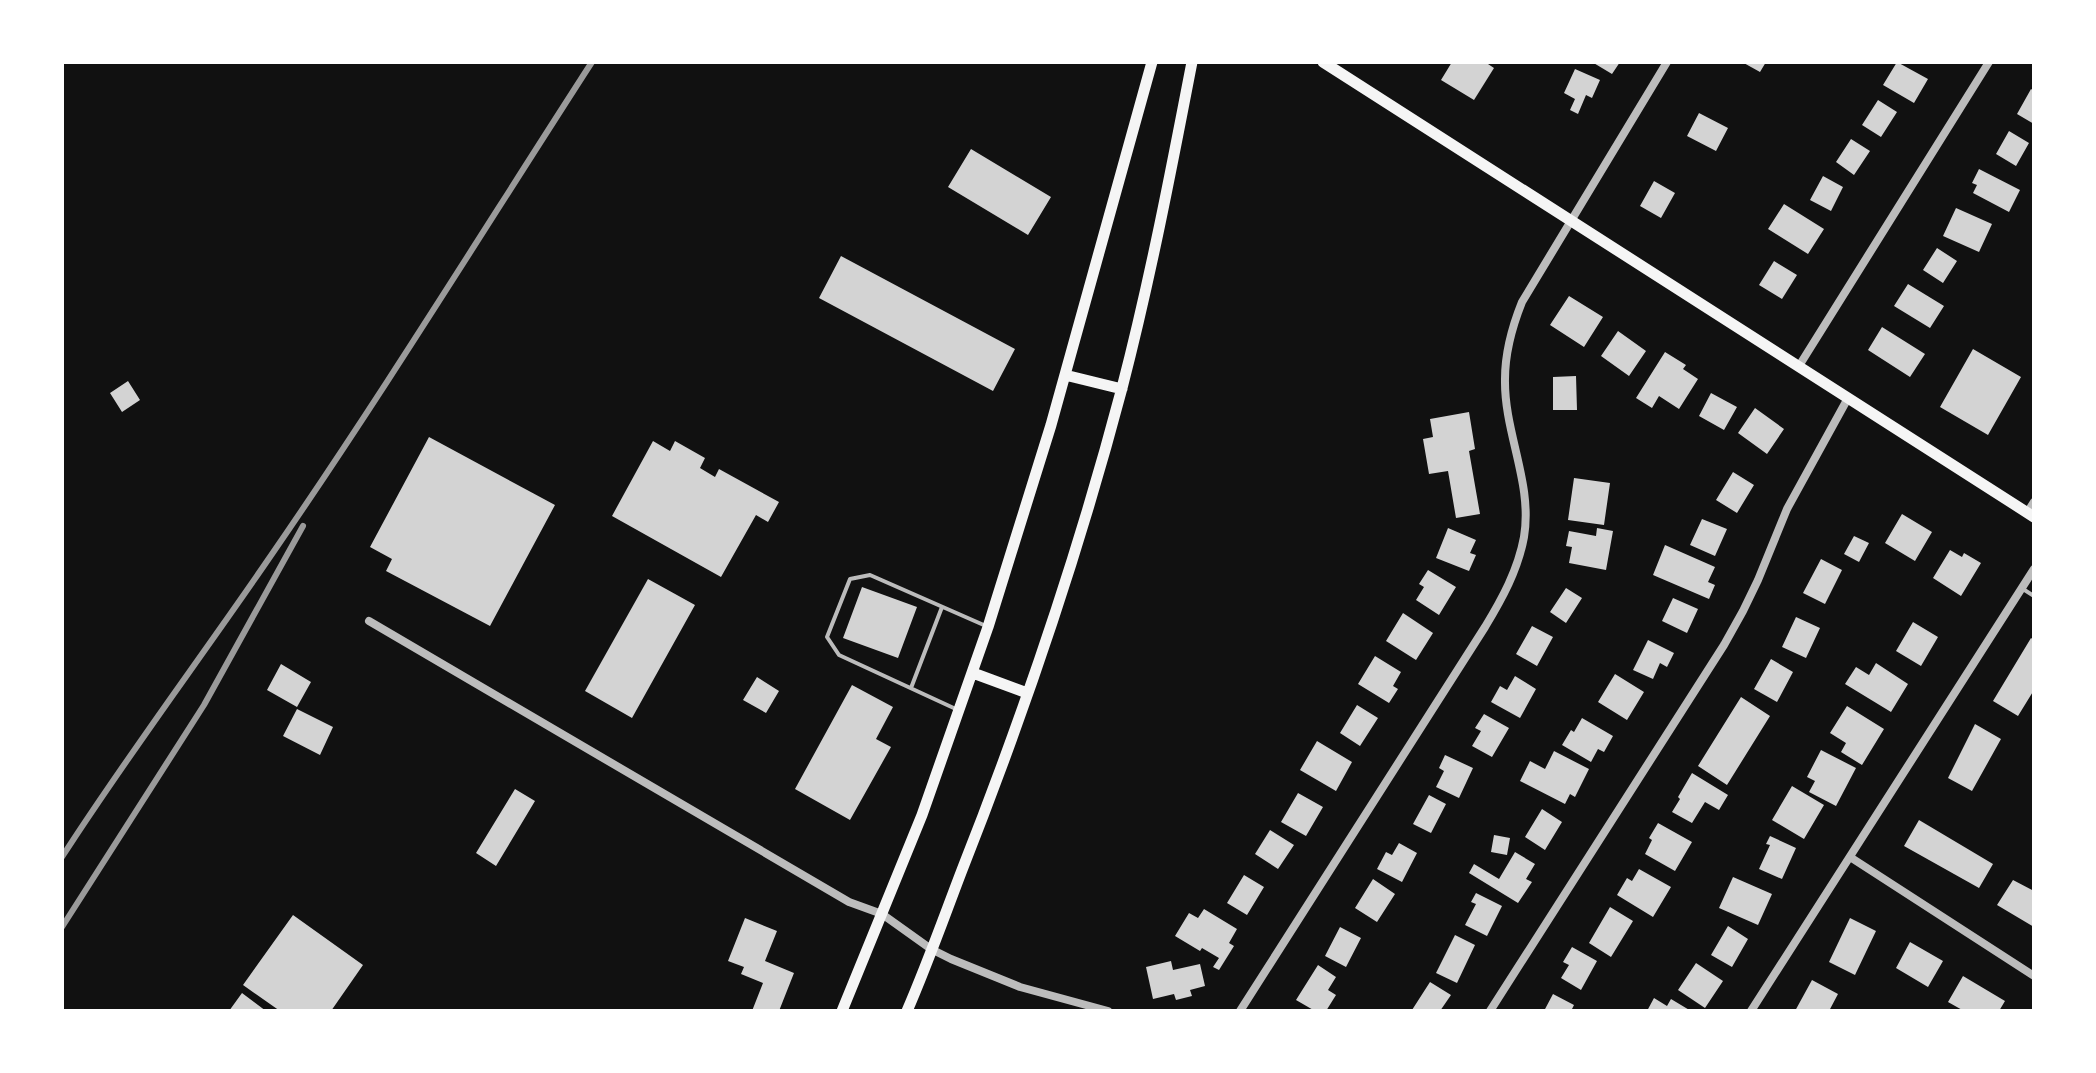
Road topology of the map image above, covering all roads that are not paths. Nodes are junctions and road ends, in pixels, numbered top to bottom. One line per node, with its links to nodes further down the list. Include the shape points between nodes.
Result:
1 (1152, 62): 8 (main road)
2 (1192, 62): 9 (main road)
3 (1323, 62): 6 (main road)
4 (1667, 62): 6 (street)
5 (1989, 62): 7 (street)
6 (1570, 220): 7 (main road); 29 (street, via 1522,302 1509,336 1505,382 1526,512 1512,578)
7 (1799, 366): 10 (main road)
8 (1065, 375): 9 (main road); 17 (main road)
9 (1122, 389): 20 (main road)
10 (1848, 398): 11 (main road); 30 (street, via 1787,509 1737,623)
11 (2032, 511)
12 (2034, 569): 13 (street)
13 (2022, 588): 14 (lane); 22 (street)
14 (2034, 596)
15 (942, 607): 17 (lane); 19 (lane); 19 (lane, via 870,575 850,579 827,637 839,655)
16 (369, 621): 23 (street, via 849,902)
17 (988, 627): 18 (main road)
18 (973, 673): 20 (main road); 21 (main road)
19 (911, 688): 21 (lane)
20 (1027, 693): 24 (main road)
21 (960, 711): 23 (main road)
22 (1850, 857): 25 (street); 31 (street)
23 (882, 914): 24 (street); 26 (main road)
24 (931, 949): 27 (main road); 28 (street, via 1020,987)
25 (2034, 976)
26 (842, 1011)
27 (907, 1011)
28 (1108, 1011)
29 (1240, 1011)
30 (1490, 1011)
31 (1751, 1011)

